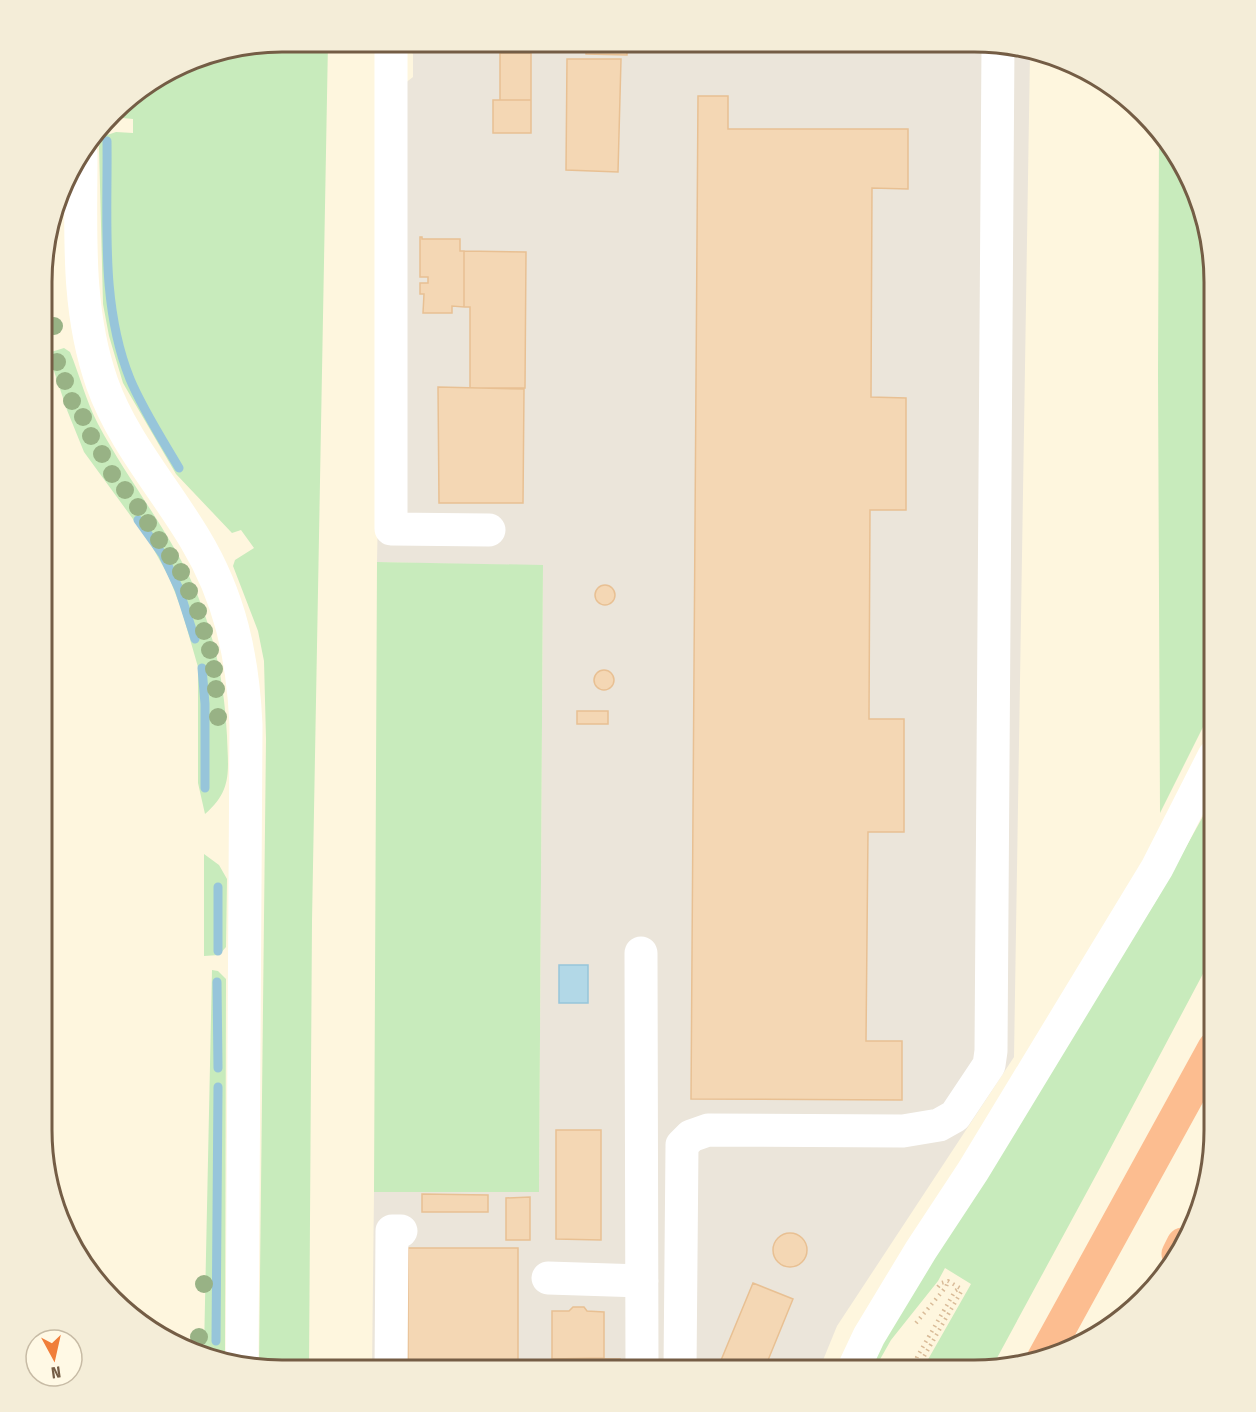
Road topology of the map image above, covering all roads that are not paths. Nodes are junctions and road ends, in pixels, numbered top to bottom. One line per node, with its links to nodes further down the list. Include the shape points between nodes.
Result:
1 (391, 52): 4 (street, via 391,530)
2 (999, 54): 15 (street, via 989,1065 955,1116 939,1125 903,1131 708,1130 691,1136 682,1145)
3 (81, 172): 12 (street, via 85,319 102,384 138,454 212,572 241,662 246,724)
4 (489, 530)
5 (1204, 776): 16 (street, via 1157,868 973,1171 915,1259)
6 (641, 953): 10 (street)
7 (1204, 1066): 11 (highway)
8 (401, 1231): 13 (street, via 392,1231)
9 (549, 1278): 10 (street)
10 (642, 1281): 14 (street)
11 (1050, 1346)
12 (242, 1356)
13 (391, 1360)
14 (642, 1360)
15 (680, 1360)
16 (858, 1360)

